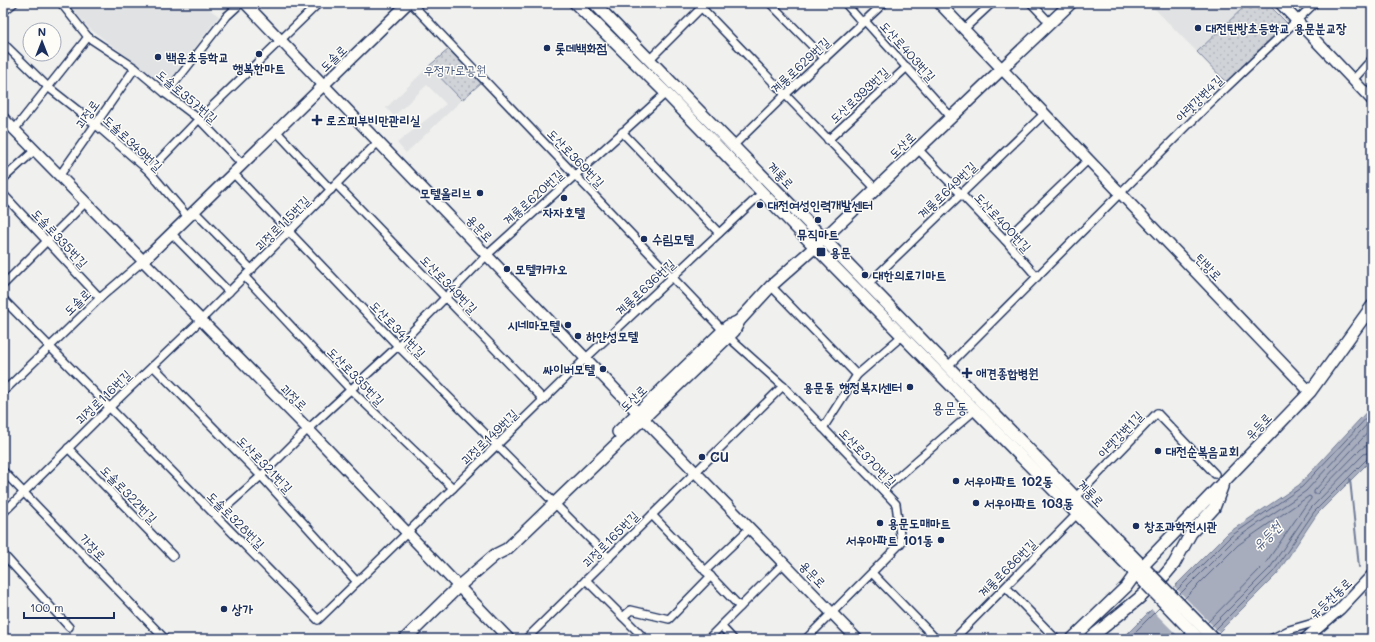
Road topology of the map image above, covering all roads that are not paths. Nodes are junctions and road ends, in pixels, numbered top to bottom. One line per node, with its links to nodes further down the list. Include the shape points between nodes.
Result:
1 (14, 3): 20 (street)
2 (61, 3): 25 (street, 도솔로357번길)
3 (241, 3): 38 (street, via 227,16)
4 (245, 3): 26 (street, 용문로)
5 (319, 3): 26 (street)
6 (408, 3): 35 (street, 도솔로)
7 (411, 3): 58 (street, 도산로369번길)
8 (575, 3): 37 (main road, 계룡로)
9 (594, 3): 30 (main road, 계룡로)
10 (770, 3): 28 (street)
11 (845, 3): 21 (street, 도산로403번길, via 860,20)
12 (884, 3): 21 (street, 계룡로629번길)
13 (939, 3): 24 (street, 탄방로)
14 (992, 3): 24 (street)
15 (1031, 3): 23 (street)
16 (1071, 3): 23 (main road, 도산로)
17 (1280, 3): 22 (street)
18 (1315, 3): 22 (street, 아랫강변4길)
19 (701, 4): 30 (street); 39 (street, 도산로393번길)
20 (3, 12)
21 (865, 21): 28 (street, 계룡로629번길); 31 (street, 도산로403번길)
22 (1297, 21): 34 (street); 67 (street, 아랫강변4길, via 1205,108)
23 (1050, 23): 33 (main road, 도산로)
24 (964, 29): 33 (street, 탄방로)
25 (88, 37): 32 (street, 도솔로357번길); 36 (street)
26 (281, 40): 35 (street, 용문로); 44 (street)
27 (3, 43): 36 (street, 도솔로349번길)
28 (825, 59): 39 (street, 계룡로629번길)
29 (1372, 59): 34 (street)
30 (649, 60): 51 (main road, 계룡로)
31 (907, 67): 42 (street, 도산로403번길); 49 (street, 도산로393번길)
32 (135, 68): 38 (street, 도솔로357번길); 45 (street, 괴정로)
33 (1001, 70): 41 (street, 탄방로); 42 (main road, 도산로)
34 (1353, 80): 40 (street)
35 (324, 84): 47 (street, 도솔로); 50 (street, 용문로)
36 (48, 87): 45 (street, 도솔로349번길); 46 (street)
37 (666, 93): 48 (street, 계룡로620번길); 64 (main road, 계룡로)
38 (166, 94): 44 (street, 도솔로357번길)
39 (785, 95): 49 (street, 도산로393번길); 51 (street, 계룡로629번길)
40 (1372, 100)
41 (1044, 114): 54 (street, 탄방로); 66 (street, 계룡로649번길)
42 (951, 117): 52 (main road, 도산로)
43 (3, 118): 46 (street, 괴정로)
44 (199, 119): 55 (street, 도솔로357번길); 56 (street)
45 (95, 124): 56 (street, 도솔로349번길); 59 (street, 괴정로)
46 (14, 130): 53 (street, 괴정로)
47 (276, 131): 55 (street, 도솔로); 63 (street)
48 (622, 132): 58 (street, 계룡로620번길); 72 (street)
49 (828, 140): 62 (street, 도산로393번길)
50 (379, 141): 61 (street, 괴정로115번길); 77 (street, 용문로)
51 (733, 146): 73 (main road, 계룡로)
52 (918, 149): 62 (main road, 도산로); 66 (street, 도산로400번길)
53 (35, 150): 59 (street, 괴정로); 60 (street)
54 (1088, 160): 67 (street, 탄방로); 74 (street)
55 (242, 164): 57 (street, 도솔로)
56 (149, 171): 69 (street, 도솔로349번길)
57 (233, 173): 69 (street, 도솔로); 71 (street, 도산로341번길)
58 (575, 174): 77 (street, 계룡로620번길); 80 (street, 도산로369번길)
59 (60, 175): 68 (street, 괴정로)
60 (3, 179)
61 (337, 185): 63 (street, 괴정로115번길); 88 (street, 도산로349번길)
62 (876, 189): 73 (main road, 도산로)
63 (331, 190): 71 (street, 괴정로115번길)
64 (763, 192): 72 (street, 계룡로636번길); 76 (main road, 계룡로)
65 (3, 194): 75 (street, 도솔로335번길)
66 (961, 194): 74 (street, 도산로400번길); 83 (street, 계룡로649번길)
67 (1120, 194): 82 (street); 103 (street, 탄방로)
68 (85, 203): 75 (street); 78 (street, 괴정로)
69 (191, 214): 70 (street, 도솔로); 79 (street)
70 (171, 233): 78 (street, 도솔로); 86 (street)
71 (290, 233): 79 (street, 괴정로115번길); 94 (street, 도산로341번길)
72 (719, 233): 80 (street, 계룡로636번길)
73 (824, 239): 76 (main road, 도산로); 83 (main road, 계룡로)
74 (1005, 240): 82 (street, 도산로400번길)
75 (47, 241): 84 (street); 87 (street, 도솔로335번길)
76 (816, 247): 85 (main road, 도산로); 93 (main road, 계룡로)
77 (487, 255): 88 (street, 계룡로620번길); 96 (street, 용문로)
78 (142, 261): 87 (street, 도솔로); 91 (street, 괴정로)
79 (252, 270): 81 (street, 괴정로115번길)
80 (673, 276): 92 (street, 도산로369번길); 96 (street, 계룡로636번길)
81 (245, 277): 86 (street, 괴정로115번길); 101 (street, 도산로335번길)
82 (1037, 277): 98 (street)
83 (868, 284): 98 (main road, 계룡로)
84 (3, 285)
85 (771, 286): 92 (main road, 도산로, via 739,321 734,331); 99 (street)
86 (229, 292): 91 (street, 괴정로115번길)
87 (100, 298): 95 (street, 도솔로)
88 (445, 298): 94 (street, 계룡로620번길); 104 (street, 도산로349번길)
89 (3, 299): 95 (street, 도솔로328번길)
90 (1372, 306): 103 (main road, 유등로)
91 (201, 320): 97 (street, 괴정로116번길); 109 (street, 괴정로)
92 (726, 334): 100 (street, 도산로370번길); 107 (main road, 도산로)
93 (902, 336): 99 (street); 106 (main road, 계룡로)
94 (398, 346): 101 (street, 계룡로620번길); 110 (street, 도산로341번길)
95 (49, 347): 102 (street, 도솔로); 105 (street, 도솔로328번길)
96 (586, 358): 104 (street, 괴정로149번길); 107 (street, 용문로)
97 (153, 366): 105 (street, 괴정로116번길); 115 (street, 도산로321번길)
98 (948, 366): 120 (main road, 계룡로)
99 (857, 375): 108 (street)
100 (783, 386): 108 (street, 도산로370번길); 113 (street)
101 (351, 390): 109 (street, 계룡로620번길); 117 (street, 도산로335번길)
102 (3, 392)
103 (1310, 392): 116 (main road, 유등로)
104 (544, 400): 110 (street, 괴정로149번길)
105 (109, 408): 111 (street, 괴정로116번길); 125 (street, 도솔로328번길)
106 (975, 410): 118 (street); 123 (main road, 계룡로)
107 (641, 416): 113 (street, 용문로); 121 (main road, 도산로)
108 (823, 428): 118 (street, 도산로370번길)
109 (308, 429): 115 (street, 계룡로620번길); 127 (street, 괴정로)
110 (497, 445): 117 (street, 괴정로149번길); 121 (street, 도산로341번길)
111 (68, 448): 119 (street, 괴정로116번길); 129 (street, 도솔로322번길)
112 (3, 471): 119 (street, 가장로)
113 (696, 472): 124 (street, 괴정로165번길); 126 (street, 용문로)
114 (1215, 474): 120 (street, 아랫강변1길, via 1157,413)
115 (261, 476): 125 (street, 계룡로620번길); 139 (street, 도산로321번길)
116 (1226, 480): 133 (main road, 유등로); 162 (main road, via 1214,508 1190,532 1174,564 1164,576)
117 (454, 488): 127 (street, 괴정로149번길)
118 (883, 490): 134 (street, 도산로370번길, via 896,504 901,543)
119 (23, 492): 122 (street, 괴정로116번길); 148 (street, 가장로)
120 (1076, 497): 133 (main road, 계룡로)
121 (552, 501): 130 (street); 140 (main road, 도산로, via 507,549 495,555)
122 (3, 513)
123 (1077, 514): 133 (main road, 계룡로); 141 (street, 계룡로686번길)
124 (652, 515): 130 (street, 괴정로165번길); 132 (street, 괴정로165번길)
125 (216, 516): 139 (street, 도솔로328번길, via 318,620)
126 (750, 528): 131 (street, 용문로); 132 (street)
127 (408, 533): 139 (street, 도솔로328번길); 140 (street, 괴정로)
128 (3, 554): 147 (street)
129 (173, 556)
130 (608, 558): 137 (street, 괴정로165번길)
131 (784, 563): 142 (street); 143 (street, 용문로)
132 (705, 570): 135 (street, 괴정로165번길)
133 (1139, 570): 138 (main road, 계룡로); 160 (main road, 유등로, via 1118,584); 161 (main road, 유등로, via 1126,588)
134 (872, 572): 143 (street, 도산로370번길); 157 (street)
135 (711, 576): 142 (street, 괴정로165번길); 144 (street, via 668,619 631,610)
136 (1372, 576): 145 (street, 유등천동로)
137 (586, 580): 144 (street, 괴정로165번길); 151 (street, 괴정로165번길)
138 (1150, 581): 163 (main road, 계룡로, bridge); 164 (main road, 계룡로, bridge)
139 (358, 582)
140 (459, 586): 149 (main road, 도산로); 150 (street, 괴정로)
141 (1006, 587): 158 (street, 계룡로686번길); 159 (street)
142 (740, 607): 146 (street)
143 (832, 613): 155 (street, 도산로370번길); 156 (street, 용문로)
144 (623, 617): 152 (street, 괴정로165번길)
145 (1328, 619): 165 (street, via 1289,630); 166 (street, 유등천동로)
146 (721, 626): 153 (street); 154 (street)
147 (69, 627)
148 (166, 639)
149 (405, 639)
150 (509, 639)
151 (526, 639)
152 (645, 639)
153 (708, 639)
154 (733, 639)
155 (806, 639)
156 (857, 639)
157 (936, 639)
158 (954, 639)
159 (1056, 639)
160 (1064, 639)
161 (1072, 639)
162 (1089, 639)
163 (1199, 639)
164 (1214, 639)
165 (1271, 639)
166 (1305, 639)

